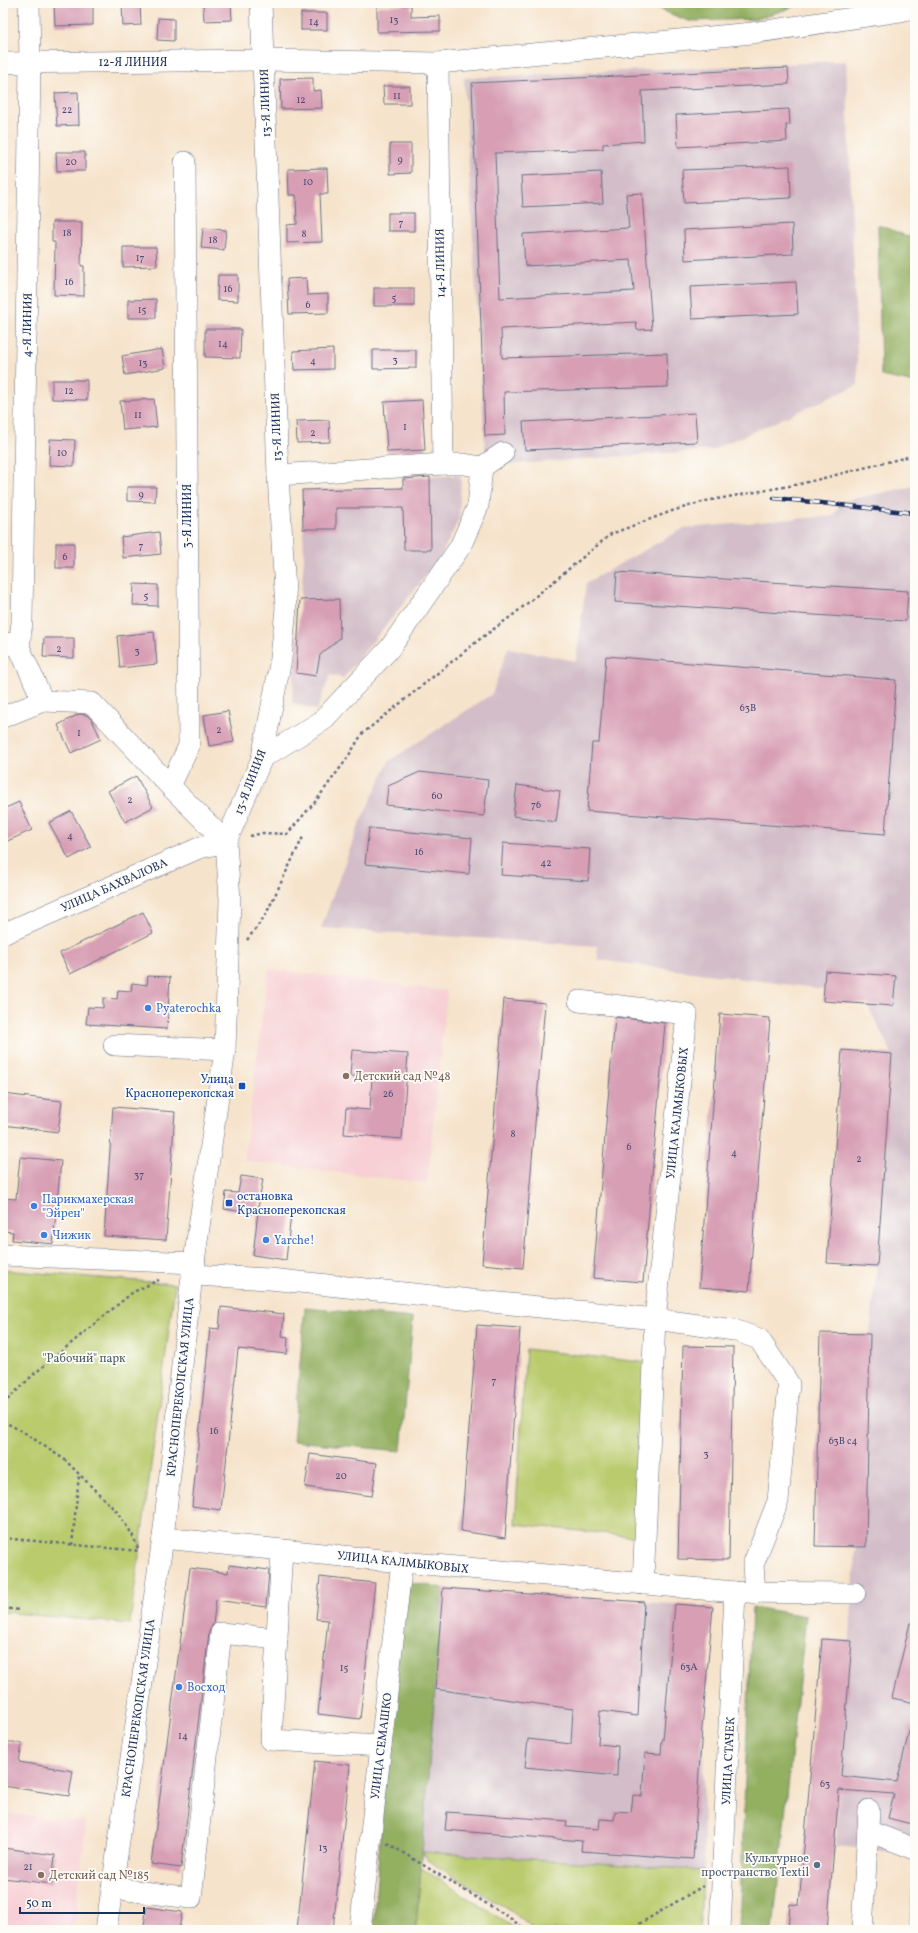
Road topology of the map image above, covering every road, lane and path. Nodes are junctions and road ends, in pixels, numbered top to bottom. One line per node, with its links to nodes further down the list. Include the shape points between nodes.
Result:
1 (29, 3): 7 (street, 4-Я ЛИНИЯ)
2 (261, 3): 4 (street, 13-Я ЛИНИЯ)
3 (915, 7): 5 (street, 12-Я ЛИНИЯ, via 900,12 752,33)
4 (263, 60): 5 (street, 12-Я ЛИНИЯ); 7 (street, 12-Я ЛИНИЯ); 13 (street, 13-Я ЛИНИЯ)
5 (438, 62): 11 (street, 14-Я ЛИНИЯ)
6 (3, 63): 7 (street, 12-Я ЛИНИЯ)
7 (30, 63): 14 (street, 4-Я ЛИНИЯ, via 22,622)
8 (185, 162): 18 (street, 3-Я ЛИНИЯ, via 188,746)
9 (502, 453): 12 (street)
10 (915, 455): 20 (path, via 800,484 706,501 611,534 362,734 315,802 288,834 263,834)
11 (443, 464): 12 (street); 13 (street)
12 (482, 467): 17 (street, via 478,506 460,547 390,648 322,722)
13 (278, 475): 17 (street, 13-Я ЛИНИЯ, via 286,608 281,660)
14 (11, 645): 15 (street)
15 (43, 701): 16 (street); 18 (street, via 92,703)
16 (3, 717)
17 (262, 758): 20 (street, 13-Я ЛИНИЯ)
18 (170, 786): 20 (street)
19 (303, 837): 22 (path, via 265,916)
20 (226, 842): 21 (street, УЛИЦА БАХВАЛОВА, via 199,848); 25 (street, КРАСНОПЕРЕКОПСКАЯ УЛИЦА, via 230,900)
21 (3, 934)
22 (246, 941)
23 (579, 1001): 29 (street, УЛИЦА КАЛМЫКОВЫХ, via 687,1014)
24 (114, 1045): 25 (street)
25 (225, 1050): 27 (street, КРАСНОПЕРЕКОПСКАЯ УЛИЦА)
26 (3, 1255): 27 (street)
27 (194, 1269): 29 (street); 34 (street, КРАСНОПЕРЕКОПСКАЯ УЛИЦА)
28 (161, 1279): 30 (path, via 133,1292 34,1374)
29 (655, 1320): 39 (street, УЛИЦА КАЛМЫКОВЫХ); 40 (street, УЛИЦА СТАЧЕК, via 734,1330 759,1339 789,1384 778,1501)
30 (3, 1404)
31 (3, 1421): 32 (path, via 65,1460)
32 (79, 1475): 35 (path); 37 (path, via 117,1512 132,1534)
33 (3, 1538): 35 (path)
34 (164, 1538): 36 (street, УЛИЦА КАЛМЫКОВЫХ); 37 (path); 51 (street, КРАСНОПЕРЕКОПСКАЯ УЛИЦА)
35 (72, 1545): 37 (path)
36 (282, 1550): 38 (street, УЛИЦА КАЛМЫКОВЫХ); 44 (street)
37 (139, 1551)
38 (402, 1562): 39 (street, УЛИЦА КАЛМЫКОВЫХ); 45 (street, УЛИЦА СЕМАШКО)
39 (643, 1584): 40 (street, УЛИЦА КАЛМЫКОВЫХ)
40 (745, 1592): 41 (street, УЛИЦА КАЛМЫКОВЫХ); 50 (street, УЛИЦА СТАЧЕК)
41 (855, 1593)
42 (3, 1608): 43 (path)
43 (19, 1610)
44 (277, 1639): 45 (street, via 271,1740); 51 (street, via 221,1633 191,1898)
45 (381, 1746): 48 (street, УЛИЦА СЕМАШКО)
46 (869, 1810): 47 (street)
47 (868, 1831): 49 (street); 57 (street)
48 (371, 1834): 53 (street, УЛИЦА СЕМАШКО); 54 (path, via 421,1862)
49 (915, 1849)
50 (722, 1874): 55 (path); 56 (street, УЛИЦА СТАЧЕК)
51 (112, 1888): 52 (street, КРАСНОПЕРЕКОПСКАЯ УЛИЦА)
52 (106, 1930)
53 (360, 1930)
54 (526, 1930)
55 (629, 1930)
56 (720, 1930)
57 (862, 1930)

